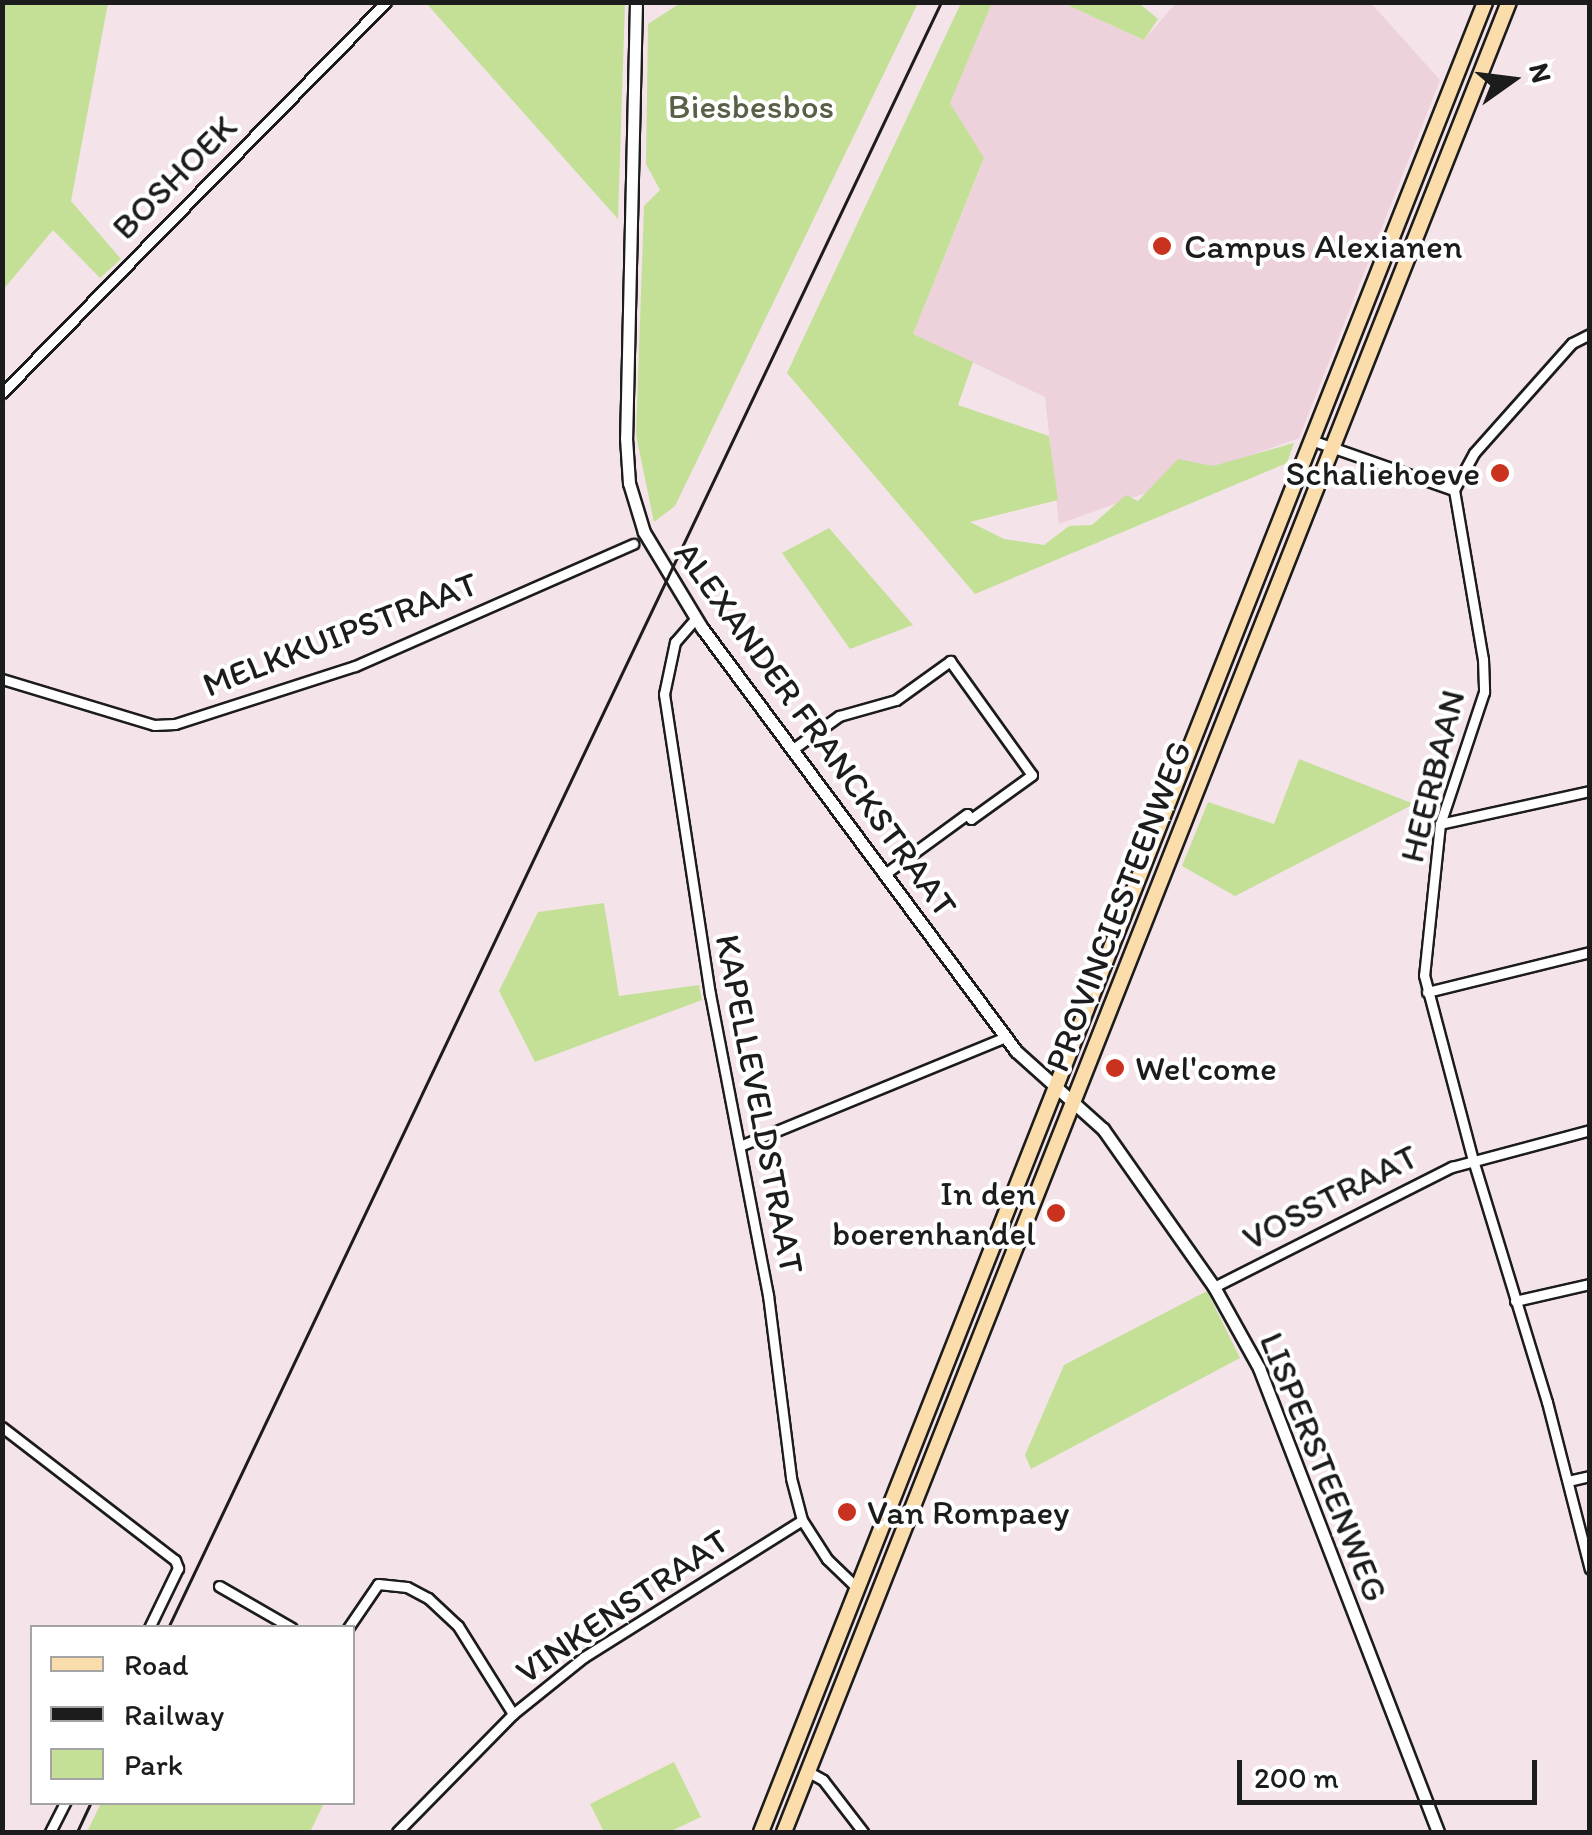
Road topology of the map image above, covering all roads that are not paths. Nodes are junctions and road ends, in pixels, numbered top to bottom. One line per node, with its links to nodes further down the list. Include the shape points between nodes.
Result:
1 (386, 2): 6 (street, BOSHOEK)
2 (636, 2): 11 (street, ALEXANDER FRANCKSTRAAT, via 628,471 648,539)
3 (1485, 2): 7 (main road, PROVINCIESTEENWEG)
4 (1509, 2): 8 (main road, PROVINCIESTEENWEG)
5 (1590, 334): 9 (street, via 1572,343 1474,453)
6 (2, 392)
7 (1311, 440): 8 (street); 20 (main road, PROVINCIESTEENWEG)
8 (1334, 446): 9 (street); 21 (main road, PROVINCIESTEENWEG)
9 (1454, 490): 15 (street, HEERBAAN, via 1484,692)
10 (633, 544): 12 (street, MELKKUIPSTRAAT, via 355,666 175,724 154,725)
11 (696, 618): 13 (street, ALEXANDER FRANCKSTRAAT); 23 (street, KAPELLEVELDSTRAAT, via 675,642 664,694)
12 (2, 680)
13 (793, 749): 16 (street, ALEXANDER FRANCKSTRAAT); 16 (street, via 839,716 896,700 950,661 1032,775)
14 (1590, 791): 15 (street)
15 (1440, 824): 18 (street, HEERBAAN)
16 (885, 874): 19 (street, ALEXANDER FRANCKSTRAAT)
17 (1590, 952): 18 (street)
18 (1427, 992): 24 (street, HEERBAAN)
19 (1006, 1037): 20 (street, ALEXANDER FRANCKSTRAAT); 23 (street)
20 (1056, 1086): 21 (street, ALEXANDER FRANCKSTRAAT); 33 (main road, PROVINCIESTEENWEG)
21 (1073, 1101): 26 (street, LISPERSTEENWEG, via 1104,1129); 39 (main road, PROVINCIESTEENWEG)
22 (1590, 1130): 24 (street, VOSSTRAAT)
23 (740, 1146): 31 (street, KAPELLEVELDSTRAAT)
24 (1473, 1160): 26 (street, VOSSTRAAT); 27 (street, HEERBAAN)
25 (1590, 1284): 27 (street)
26 (1214, 1287): 48 (street, LISPERSTEENWEG, via 1259,1368)
27 (1515, 1302): 30 (street, HEERBAAN)
28 (2, 1428): 36 (street, via 166,1551 178,1568)
29 (1590, 1476): 30 (street)
30 (1568, 1481): 32 (street, HEERBAAN)
31 (802, 1520): 33 (street, KAPELLEVELDSTRAAT, via 827,1560); 40 (street, VINKENSTRAAT, via 584,1657)
32 (1590, 1568)
33 (860, 1584): 35 (main road, PROVINCIESTEENWEG)
34 (219, 1586): 37 (street)
35 (850, 1607): 39 (main road, via 864,1602); 45 (main road, PROVINCIESTEENWEG)
36 (151, 1625)
37 (287, 1625)
38 (350, 1625): 40 (street, via 378,1584 428,1598 458,1626)
39 (864, 1628): 41 (main road, PROVINCIESTEENWEG)
40 (513, 1714): 44 (street, VINKENSTRAAT)
41 (807, 1772): 46 (main road, PROVINCIESTEENWEG); 47 (street, via 823,1780)
42 (63, 1805): 43 (street)
43 (50, 1832)
44 (397, 1832)
45 (761, 1832)
46 (784, 1832)
47 (863, 1832)
48 (1438, 1832)

